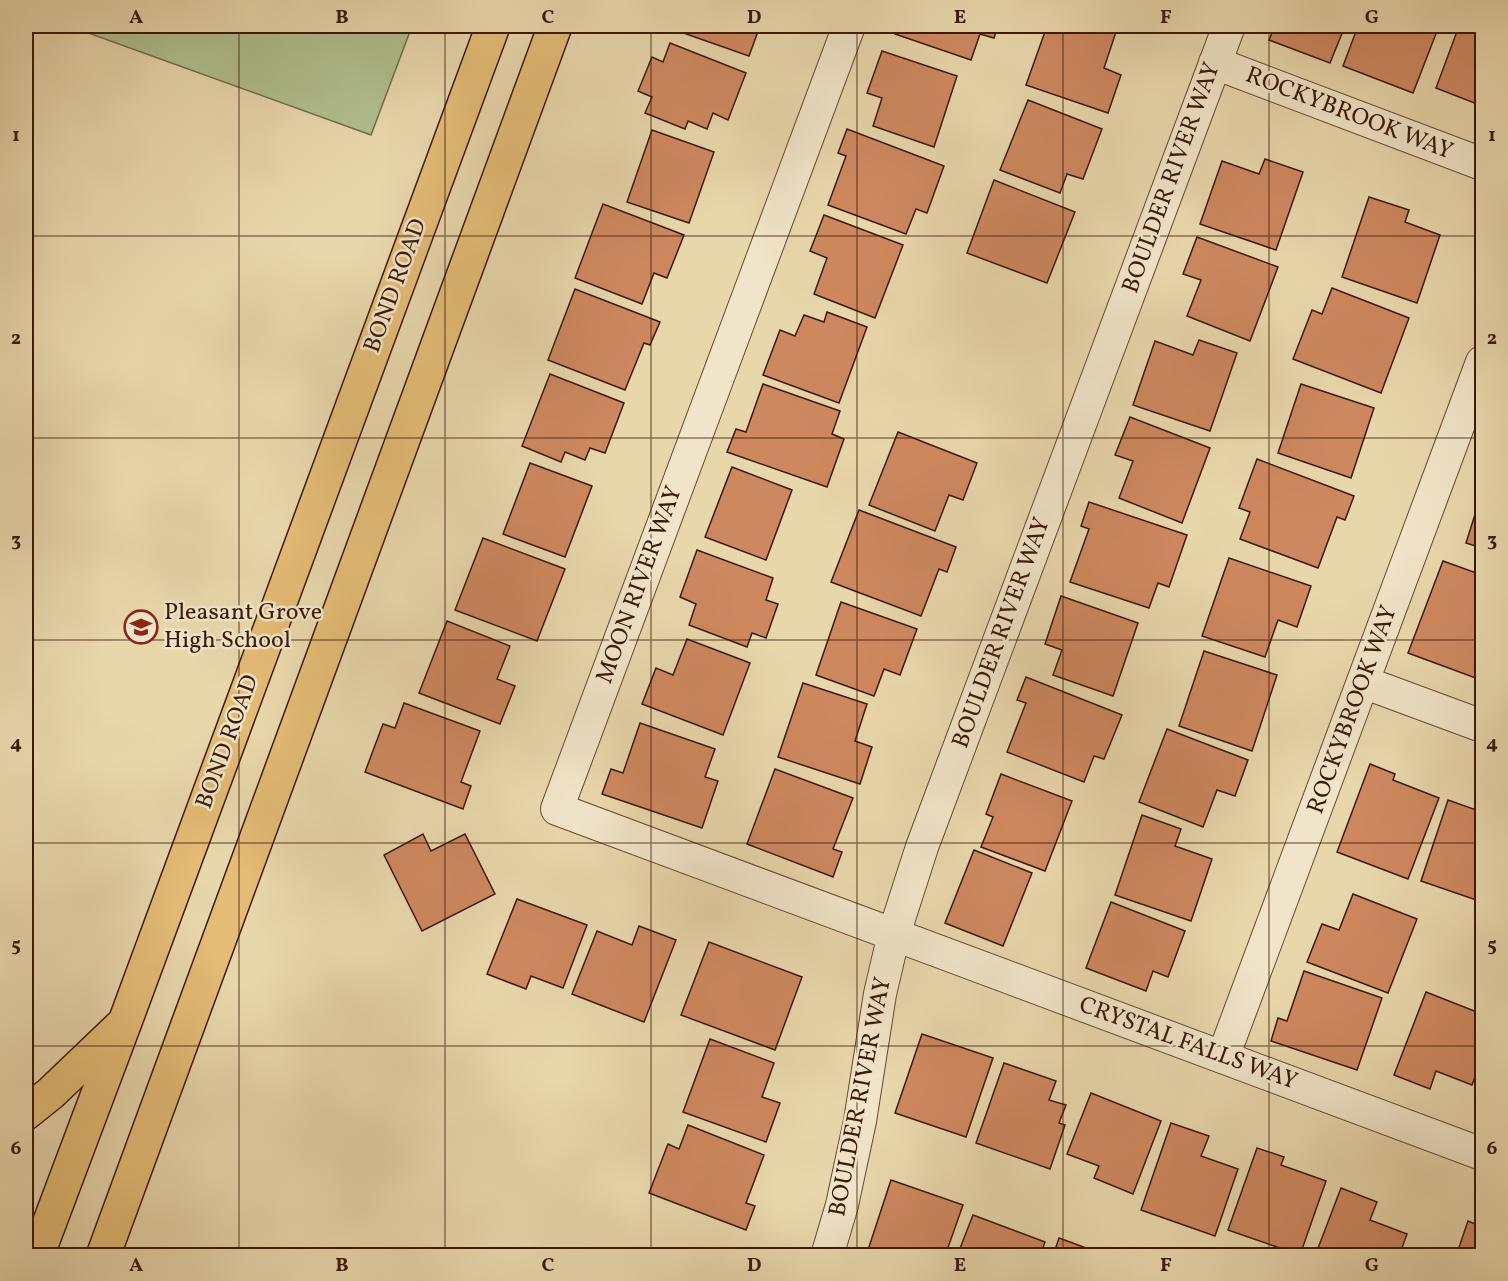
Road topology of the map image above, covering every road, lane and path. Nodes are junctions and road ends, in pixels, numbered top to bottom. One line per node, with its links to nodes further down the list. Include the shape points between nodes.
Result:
1 (492, 26): 11 (main road, BOND ROAD)
2 (555, 26): 16 (main road)
3 (849, 26): 10 (street, MOON RIVER WAY, via 557,808)
4 (1229, 26): 5 (street, BOULDER RIVER WAY)
5 (1215, 63): 6 (street, ROCKYBROOK WAY); 10 (street, BOULDER RIVER WAY, via 922,847)
6 (1482, 164)
7 (1482, 362): 8 (street, ROCKYBROOK WAY)
8 (1363, 682): 9 (street); 12 (street, ROCKYBROOK WAY)
9 (1482, 726)
10 (894, 934): 12 (street, CRYSTAL FALLS WAY); 17 (street, BOULDER RIVER WAY, via 880,994 860,1121)
11 (125, 1022): 13 (main road); 15 (main road, BOND ROAD)
12 (1223, 1057): 14 (street, CRYSTAL FALLS WAY)
13 (26, 1113)
14 (1482, 1154)
15 (37, 1256)
16 (103, 1256)
17 (827, 1256)

